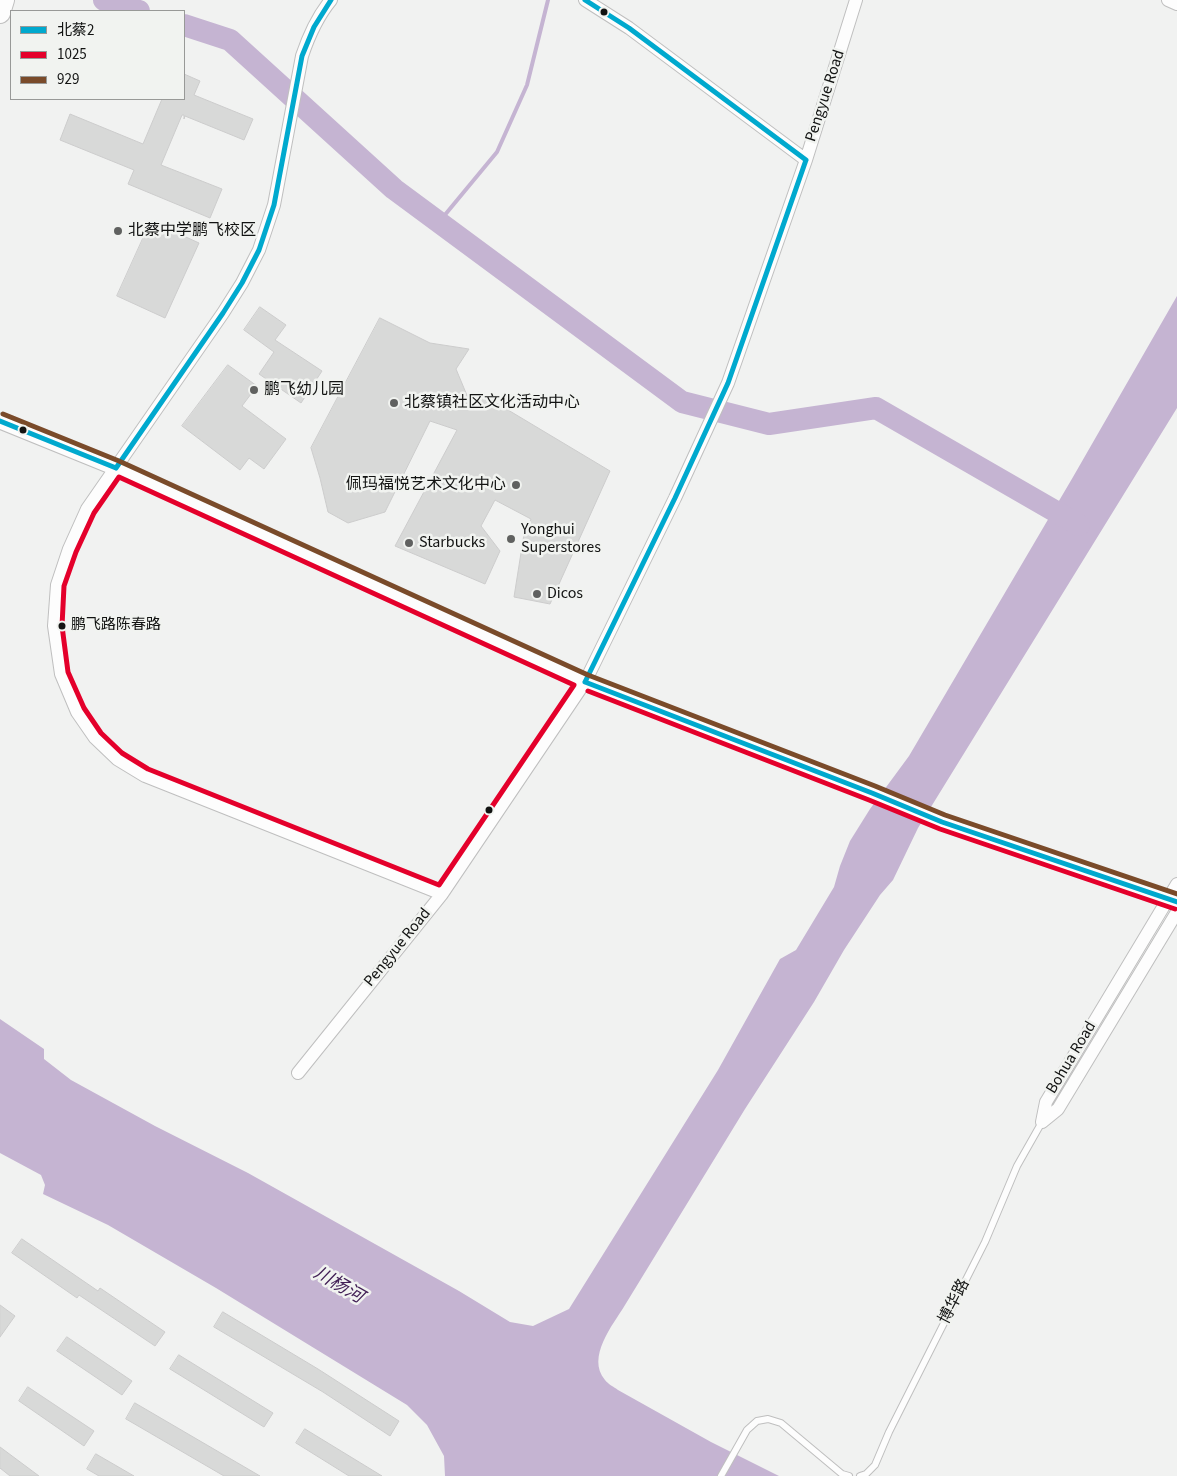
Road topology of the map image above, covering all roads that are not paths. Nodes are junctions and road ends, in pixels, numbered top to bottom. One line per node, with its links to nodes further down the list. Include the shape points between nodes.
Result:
1 (4, 0): 7 (main road)
2 (331, 0): 10 (street, via 310,33 302,56 274,205 259,250 242,283)
3 (585, 0): 8 (street, via 628,28)
4 (856, 0): 8 (street, Pengyue Road)
5 (1168, 0): 6 (street)
6 (1177, 4)
7 (0, 13)
8 (806, 160): 11 (street, Pengyue Road, via 728,383)
9 (0, 421): 10 (street)
10 (116, 468): 11 (street); 13 (street, via 87,510 57,585 54,626 61,674 77,712 95,738 117,759 145,776)
11 (585, 682): 13 (street, Pengyue Road); 14 (street, via 942,822)
12 (1177, 884): 14 (street, Bohua Road)
13 (442, 894): 16 (street, Pengyue Road)
14 (1172, 901): 17 (street, Bohua Road, via 1046,1102)
15 (1177, 912): 17 (street, Bohua Road, via 1058,1109)
16 (298, 1073)
17 (1042, 1122): 20 (lane, 博华路, via 1017,1166 985,1242 875,1465)
18 (721, 1476): 19 (lane, via 747,1430 756,1421 768,1419 781,1424 842,1474)
19 (849, 1476)
20 (860, 1476)

